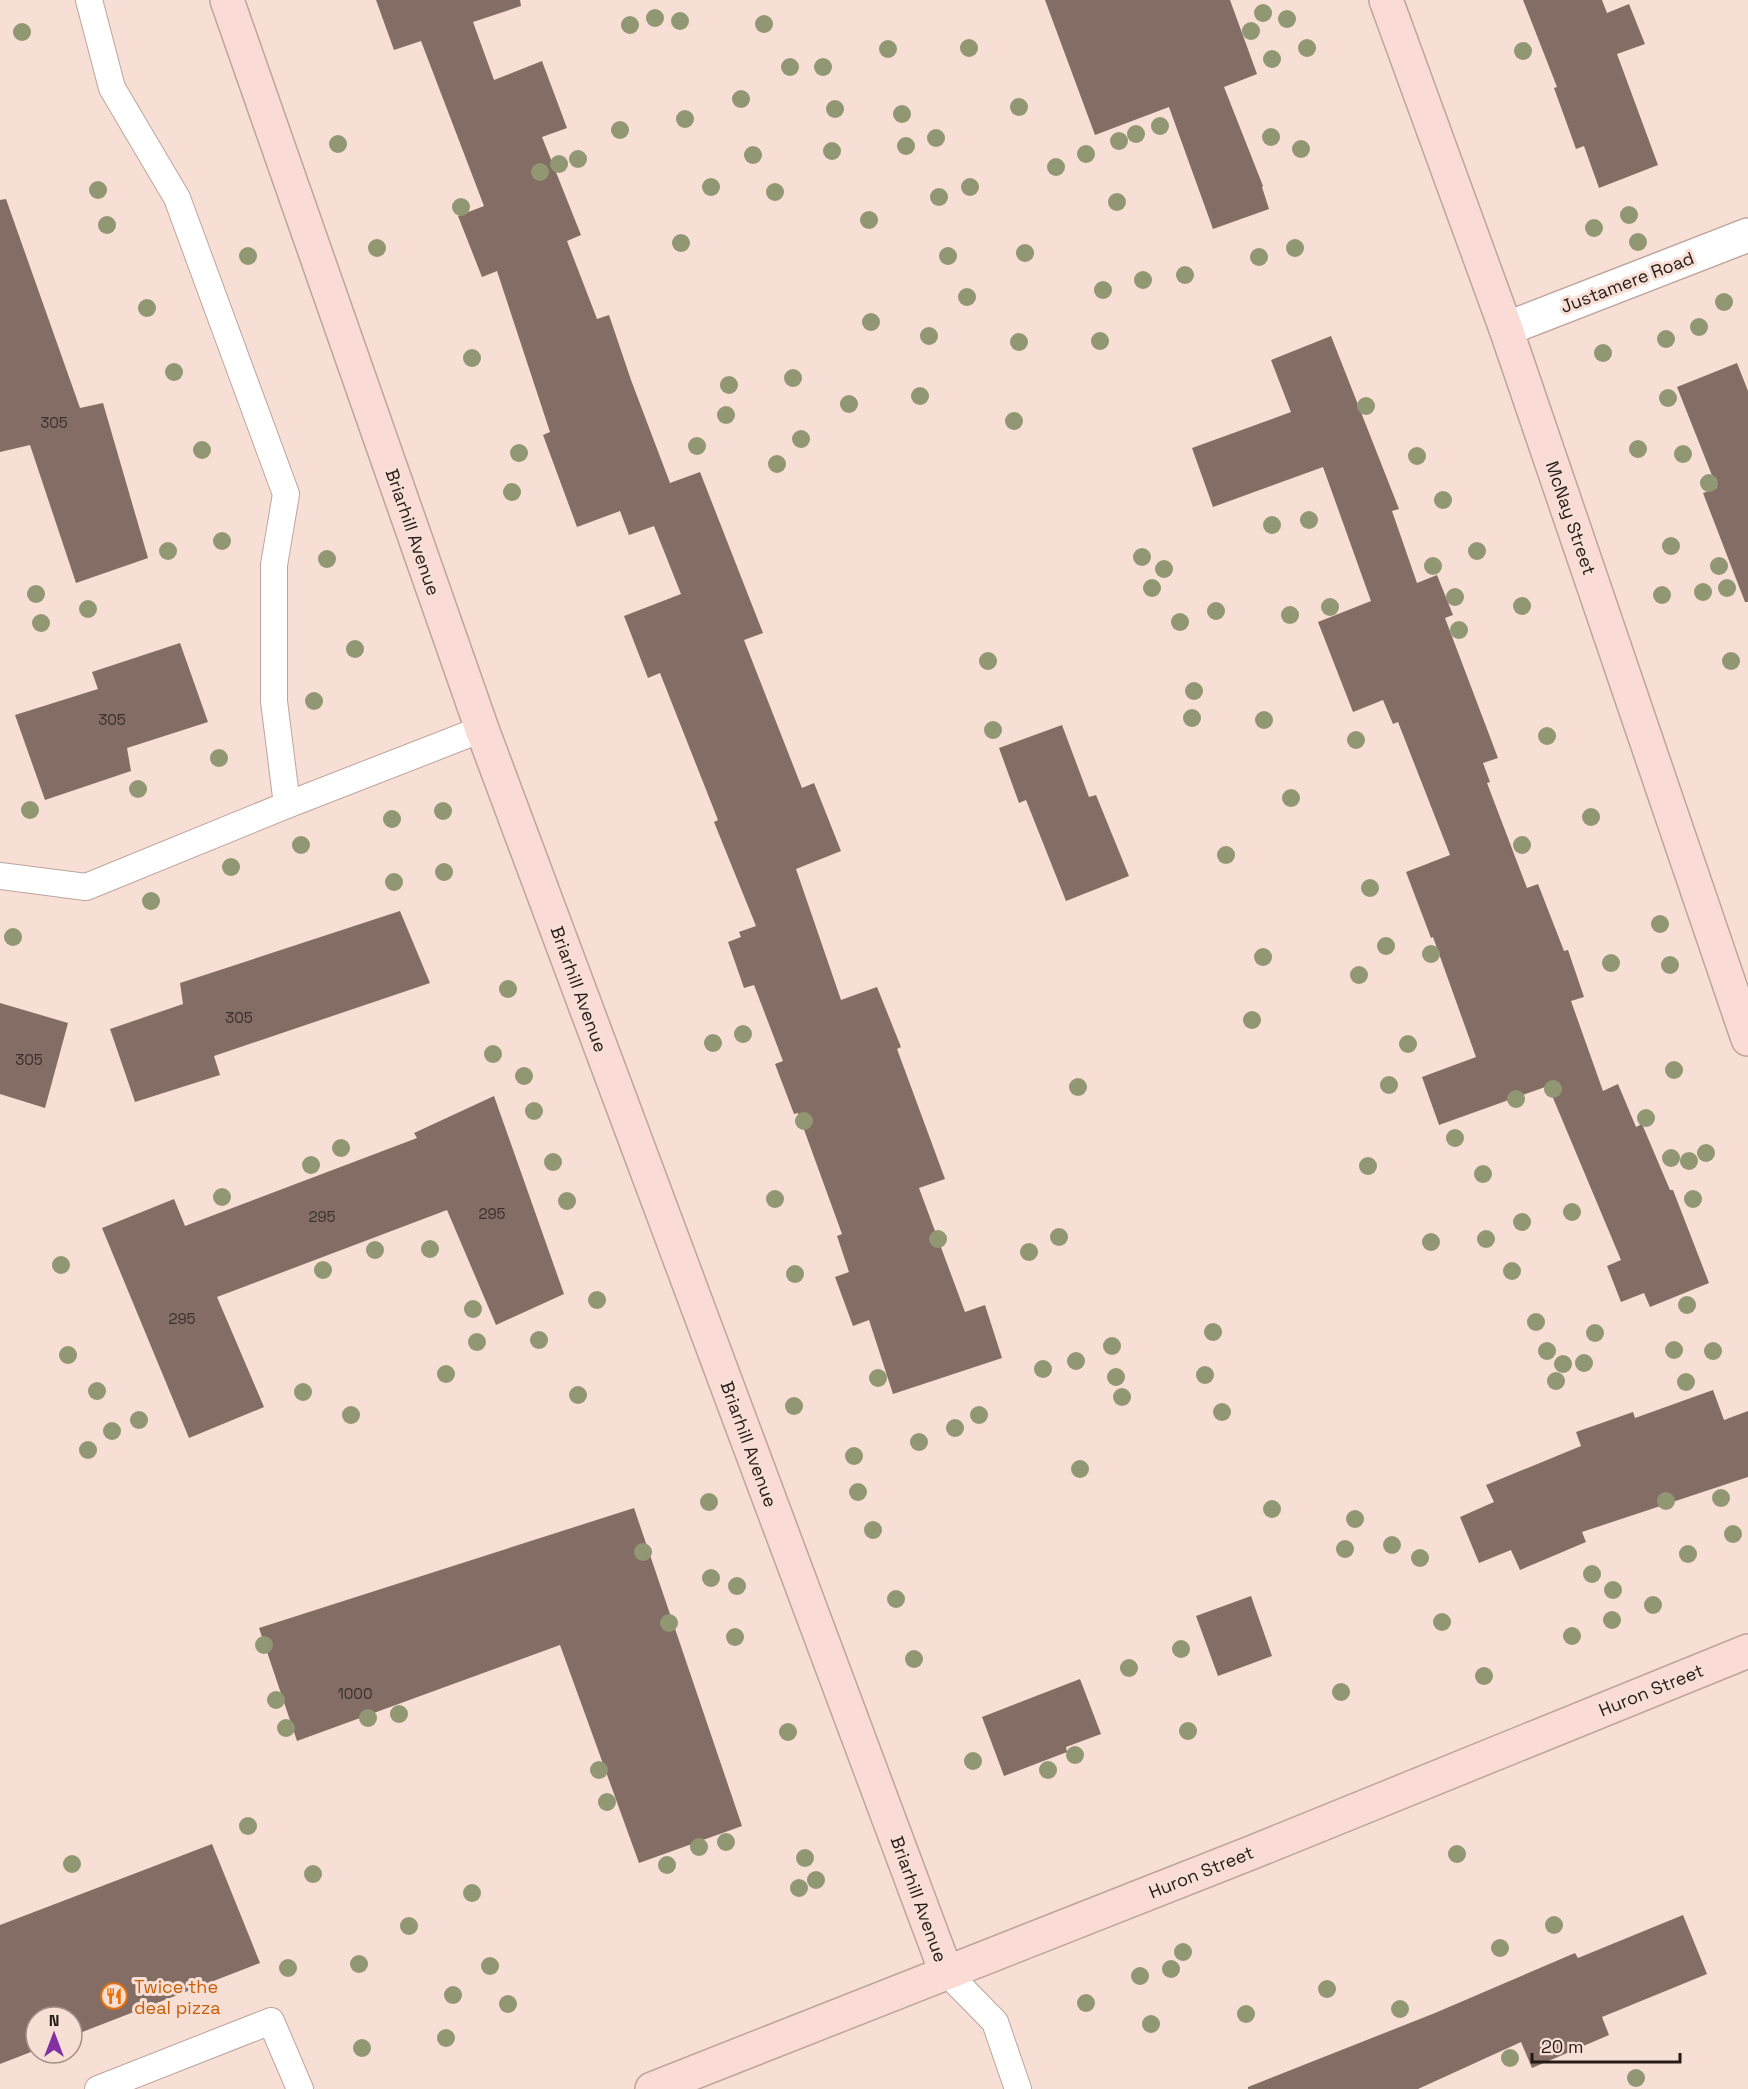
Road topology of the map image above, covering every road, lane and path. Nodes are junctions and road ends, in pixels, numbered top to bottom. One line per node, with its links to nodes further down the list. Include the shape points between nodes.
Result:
1 (89, 0): 7 (lane, via 112,88 177,198 286,494 274,565 274,701)
2 (227, 0): 6 (street, Briarhill Avenue)
3 (1386, 0): 5 (street, McNay Street)
4 (1748, 235): 5 (street, Justamere Road)
5 (1506, 329): 9 (street, McNay Street)
6 (482, 729): 7 (lane); 11 (street, Briarhill Avenue)
7 (287, 805): 8 (lane, via 86,887)
8 (0, 876)
9 (1748, 1039)
10 (1748, 1651): 11 (street, Huron Street)
11 (946, 1972): 14 (street, Huron Street); 15 (lane, via 994,2022)
12 (98, 2089): 13 (lane, via 271,2021)
13 (300, 2089)
14 (652, 2089)
15 (1018, 2089)

